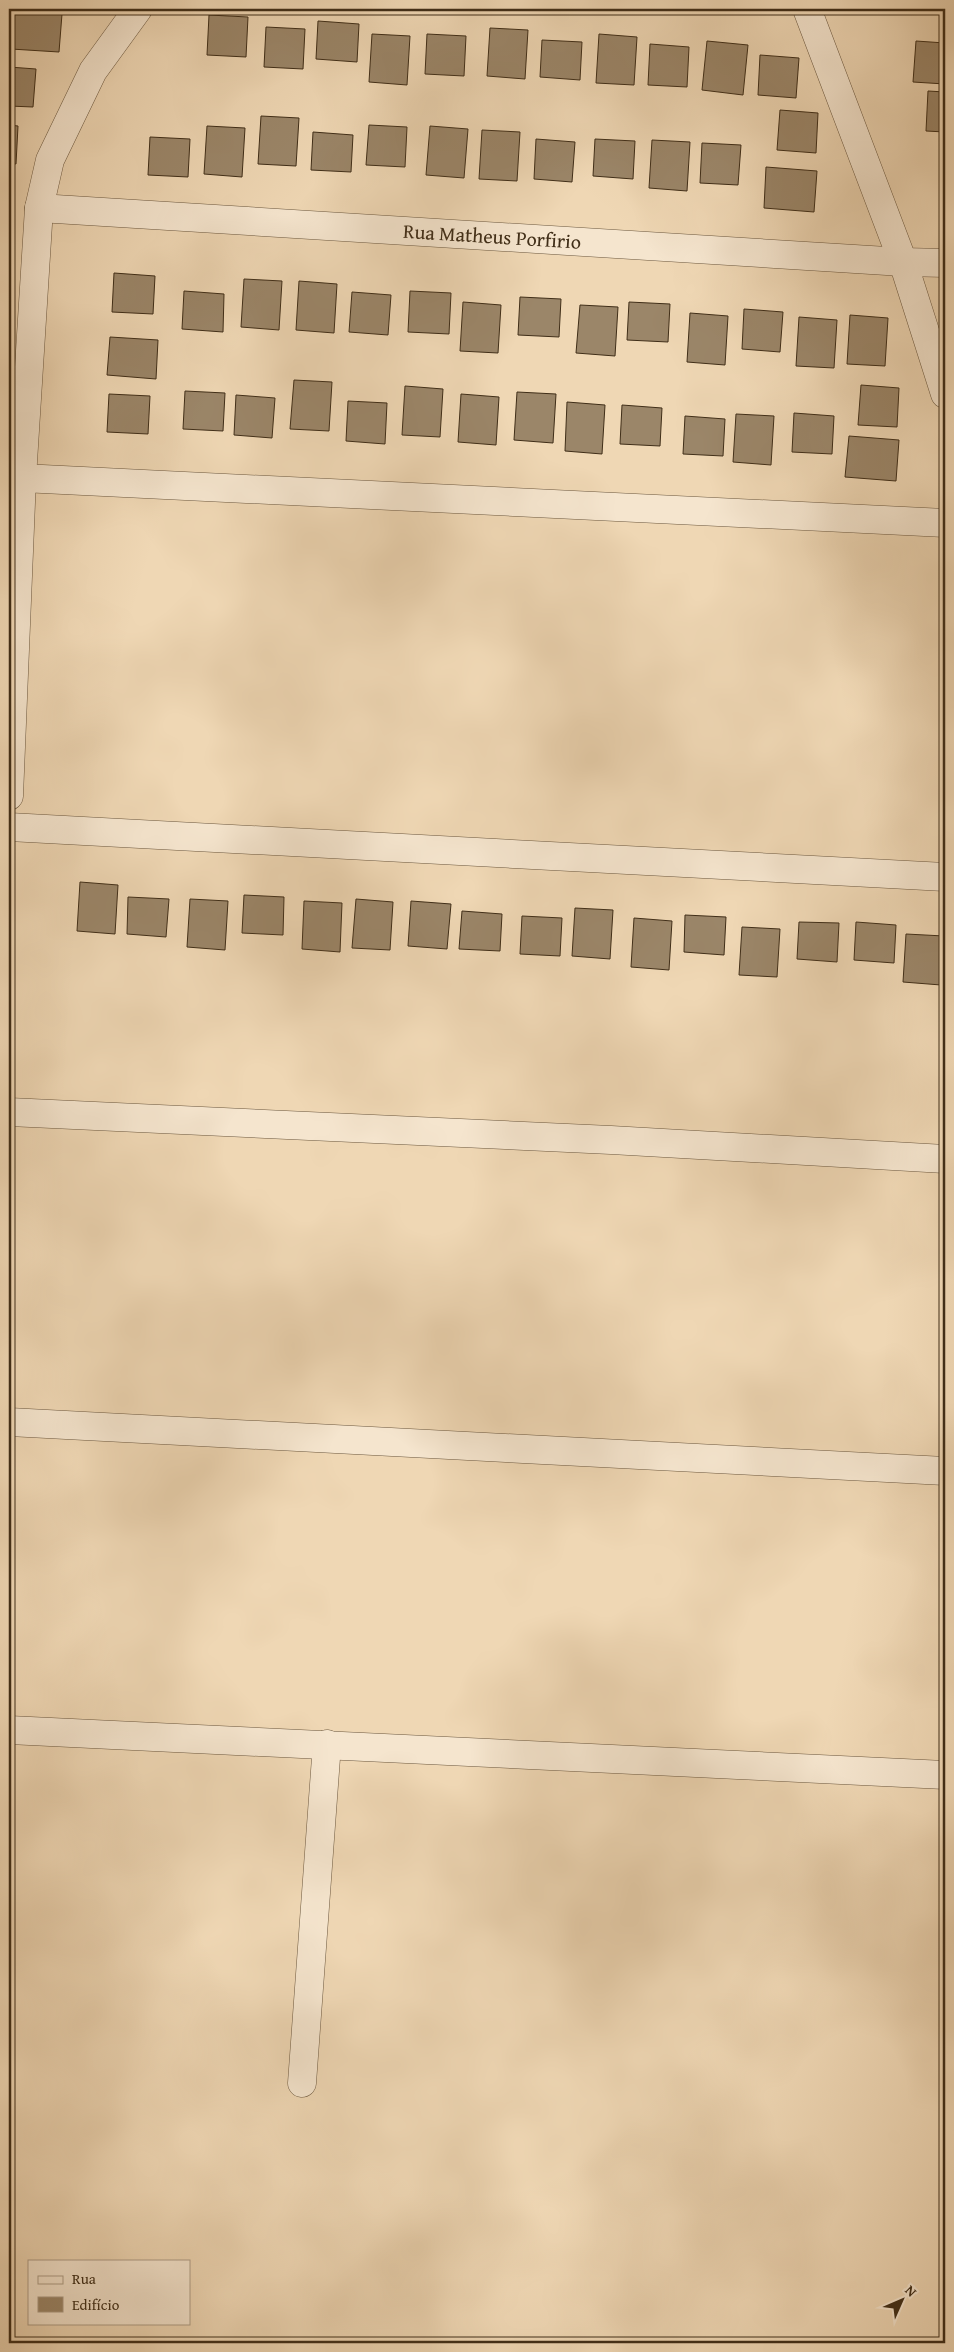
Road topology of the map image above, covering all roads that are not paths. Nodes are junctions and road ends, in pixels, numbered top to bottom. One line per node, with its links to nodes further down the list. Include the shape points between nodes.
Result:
1 (138, 9): 3 (street, via 93,71 50,160)
2 (807, 9): 4 (street)
3 (39, 208): 4 (street, Rua Matheus Porfirio); 7 (street)
4 (903, 262): 5 (street, Rua Matheus Porfirio); 6 (street)
5 (945, 263)
6 (945, 394)
7 (22, 478): 8 (street); 9 (street)
8 (945, 523)
9 (9, 796)
10 (9, 827): 11 (street)
11 (945, 877)
12 (9, 1112): 13 (street)
13 (945, 1159)
14 (9, 1422): 15 (street)
15 (945, 1471)
16 (9, 1730): 17 (street)
17 (327, 1744): 18 (street); 19 (street)
18 (945, 1775)
19 (302, 2083)

